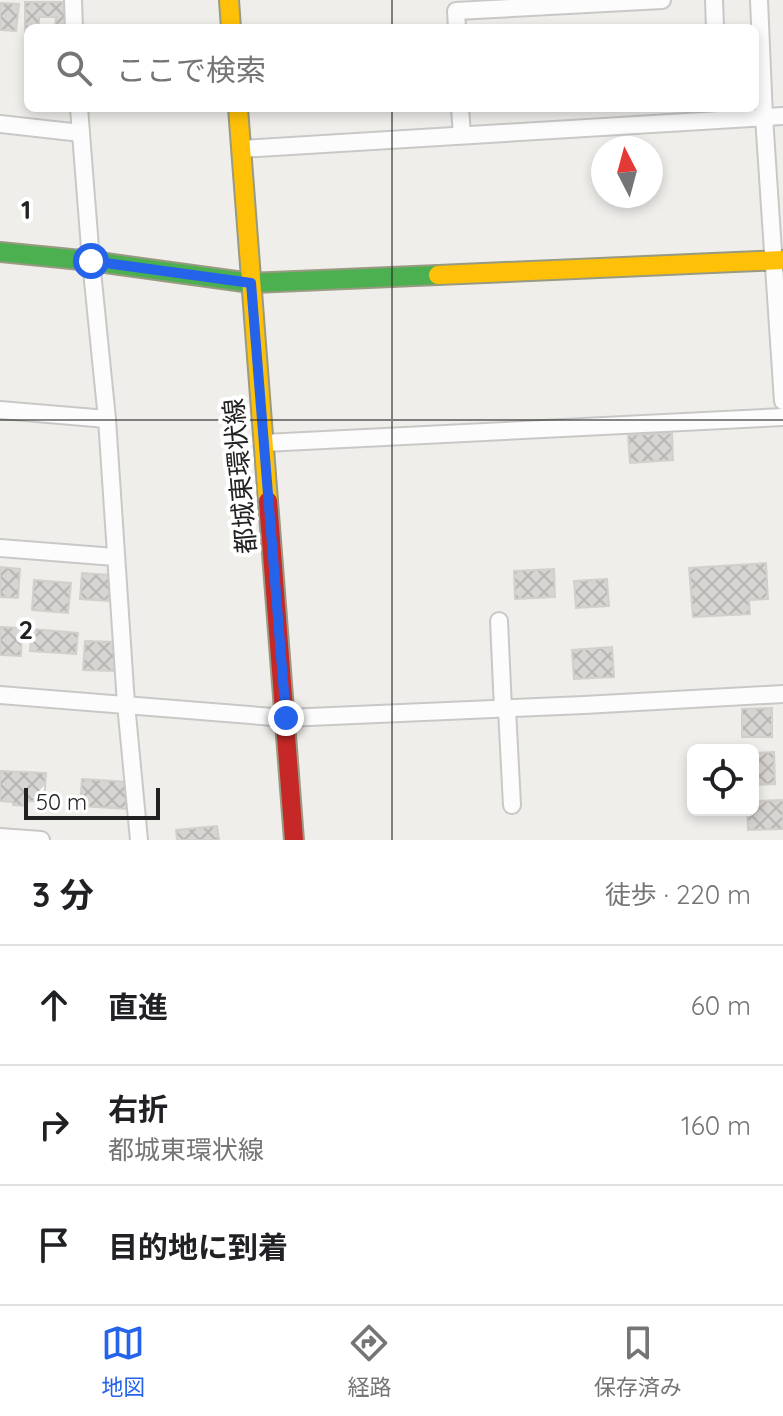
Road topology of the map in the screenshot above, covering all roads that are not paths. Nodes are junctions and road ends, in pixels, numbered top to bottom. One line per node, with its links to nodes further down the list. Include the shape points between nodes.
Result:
1 (73, 0): 6 (street)
2 (229, 0): 7 (street)
3 (662, 0): 8 (street, via 456,11)
4 (714, 0): 9 (street)
5 (759, 0): 14 (street)
6 (74, 24)
7 (231, 24)
8 (457, 24)
9 (715, 24)
10 (79, 112): 16 (street)
11 (238, 112): 18 (street, 都城東環状線)
12 (460, 112): 17 (street)
13 (783, 116): 14 (street)
14 (764, 117): 17 (street); 20 (street)
15 (0, 124): 16 (street)
16 (81, 133): 21 (street)
17 (462, 135): 18 (street)
18 (241, 149): 22 (street, 都城東環状線)
19 (0, 252): 21 (street)
20 (778, 260): 22 (street); 23 (street)
21 (91, 261): 22 (street); 26 (street)
22 (251, 283): 27 (street, 都城東環状線)
23 (783, 401)
24 (0, 410): 26 (street)
25 (783, 417): 27 (street)
26 (107, 419): 29 (street)
27 (264, 443): 35 (street, 都城東環状線)
28 (0, 548): 29 (street)
29 (115, 557): 33 (street)
30 (499, 621): 34 (street)
31 (783, 694): 34 (street)
32 (0, 695): 33 (street)
33 (126, 704): 35 (street); 39 (street)
34 (505, 709): 35 (street); 36 (street)
35 (286, 718): 40 (street, 都城東環状線)
36 (512, 805)
37 (0, 837): 38 (street)
38 (41, 840)
39 (139, 840)
40 (294, 840)

